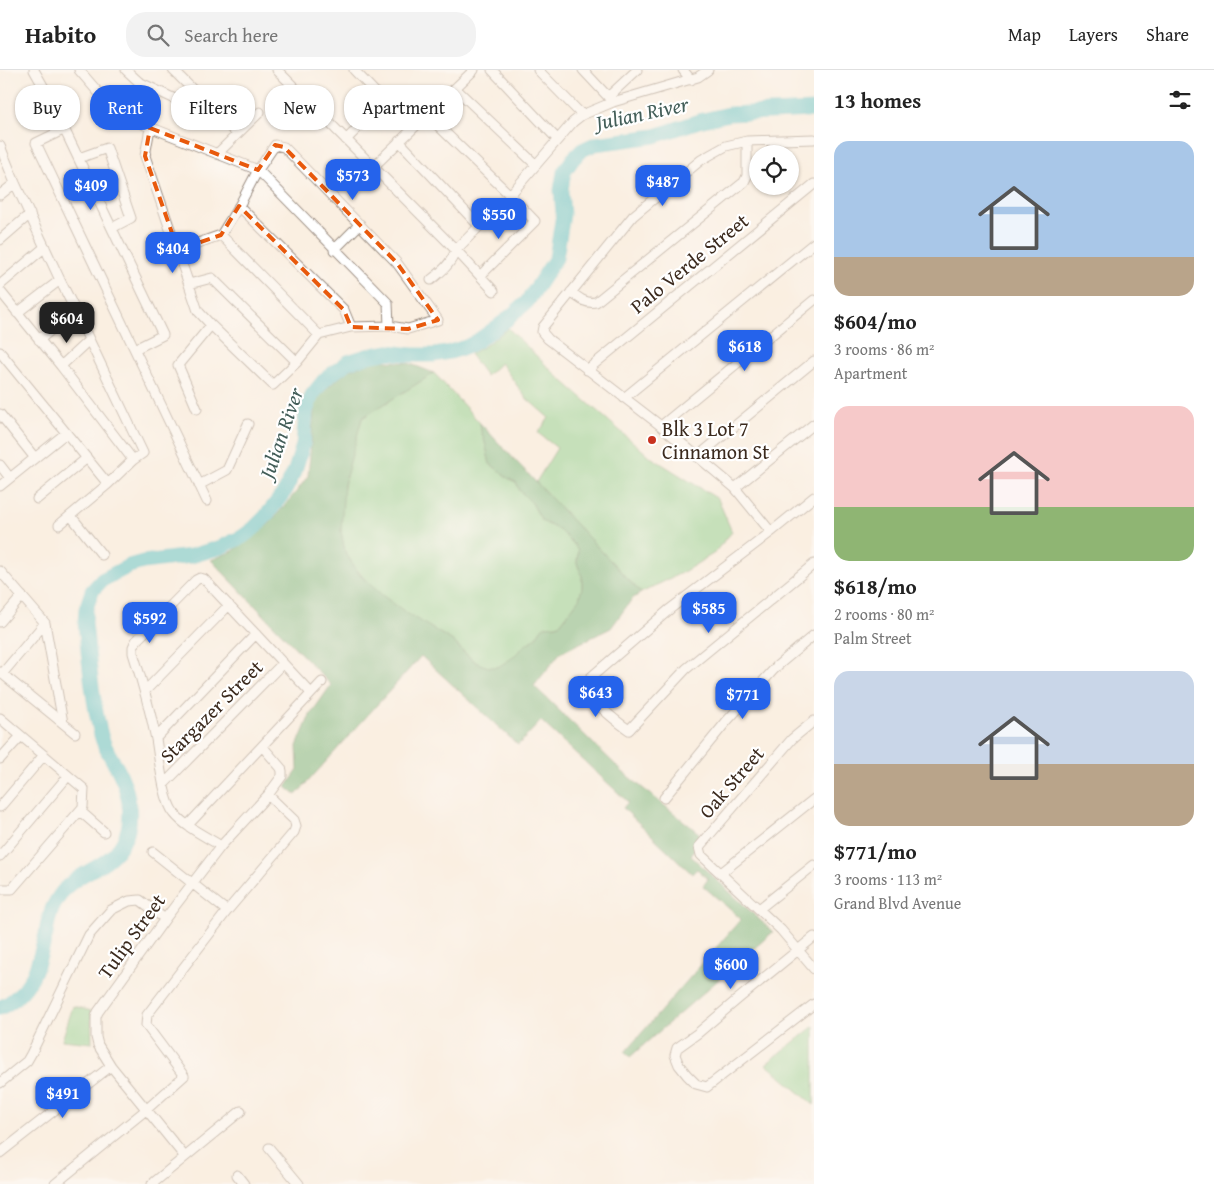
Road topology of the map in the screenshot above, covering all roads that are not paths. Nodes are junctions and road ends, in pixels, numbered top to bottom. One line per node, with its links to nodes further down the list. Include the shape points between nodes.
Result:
1 (34, 70): 16 (street)
2 (79, 70): 17 (street)
3 (126, 70): 21 (street, via 139,82)
4 (173, 70): 18 (street)
5 (278, 70): 35 (street)
6 (354, 70): 35 (street, via 377,94 379,101)
7 (474, 70): 19 (street)
8 (492, 70): 33 (street)
9 (538, 70): 24 (street)
10 (596, 70): 14 (street)
11 (637, 70): 22 (street)
12 (683, 70): 15 (street)
13 (708, 70): 15 (street)
14 (586, 73): 22 (street)
15 (691, 80): 22 (street)
16 (42, 85)
17 (92, 85)
18 (188, 85)
19 (458, 85)
20 (463, 96): 41 (street)
21 (171, 97)
22 (610, 100): 24 (street)
23 (260, 112): 32 (street)
24 (582, 115): 33 (street)
25 (63, 130): 77 (street, via 36,143)
26 (65, 130): 40 (street)
27 (150, 130): 57 (street, via 145,156)
28 (155, 130): 39 (street)
29 (233, 130): 32 (street)
30 (411, 130): 36 (street)
31 (442, 130): 47 (street)
32 (237, 134): 39 (street)
33 (557, 138): 41 (street)
34 (814, 139): 37 (street)
35 (346, 140): 42 (street)
36 (400, 141): 42 (street); 51 (street)
37 (747, 141): 67 (street, via 726,146 701,160 633,216); 67 (street, via 747,176 744,182 596,302 590,304)
38 (1, 149): 44 (street)
39 (217, 154): 43 (street)
40 (79, 158): 52 (street); 52 (street, via 107,148 131,218)
41 (536, 165): 47 (street)
42 (373, 167): 59 (street)
43 (258, 170): 48 (street); 50 (street, via 275,145 284,147); 58 (street)
44 (15, 183): 46 (street); 49 (street)
45 (814, 184): 82 (street, Palo Verde Street)
46 (0, 195)
47 (510, 195): 51 (street); 60 (street, via 535,221)
48 (238, 206): 53 (street); 73 (street, via 344,310)
49 (30, 214): 54 (street); 56 (street)
50 (360, 224): 58 (street); 72 (street, via 398,263 438,320 408,329)
51 (479, 226): 59 (street)
52 (112, 228): 77 (street, via 163,335)
53 (221, 235): 57 (street); 74 (street)
54 (0, 240)
55 (814, 243): 83 (street)
56 (45, 248): 61 (street); 64 (street)
57 (178, 250): 63 (street)
58 (334, 250): 72 (street, via 388,303)
59 (456, 250): 60 (street); 62 (street, via 449,264)
60 (480, 276): 66 (street)
61 (60, 280): 69 (street); 70 (street)
62 (431, 280)
63 (189, 284): 71 (street, via 198,311); 80 (street, via 212,278)
64 (0, 286)
65 (0, 291): 70 (street)
66 (494, 291)
67 (571, 292): 82 (street, via 542,332)
68 (814, 300): 88 (street)
69 (75, 310): 75 (street); 76 (street)
70 (17, 313): 75 (street)
71 (210, 325): 80 (street, via 273,385); 84 (street, via 178,365)
72 (389, 326): 73 (street)
73 (351, 327): 74 (street)
74 (319, 335): 80 (street)
75 (39, 340): 81 (street)
76 (90, 340): 81 (street); 93 (street, via 143,453)
77 (135, 349): 97 (street)
78 (0, 352): 89 (street)
79 (814, 361): 90 (street)
80 (296, 362)
81 (61, 366): 93 (street)
82 (587, 370): 83 (street)
83 (624, 398): 88 (street)
84 (197, 409)
85 (0, 414): 91 (street)
86 (248, 424): 97 (street, via 228,470)
87 (814, 424): 99 (street)
88 (661, 426): 90 (street)
89 (66, 433): 91 (street); 92 (street)
90 (697, 457): 99 (street)
91 (35, 458): 95 (street)
92 (87, 458): 96 (street); 101 (street)
93 (133, 460): 96 (street)
94 (0, 465): 95 (street)
95 (10, 478): 98 (street)
96 (108, 484): 103 (street)
97 (199, 485): 102 (street)
98 (0, 486)
99 (735, 488): 105 (street)
100 (814, 497): 105 (street)
101 (37, 499)
102 (207, 501)
103 (70, 516): 104 (street); 106 (street)
104 (59, 525)
105 (771, 532): 107 (street, via 670,609 590,678 585,687 591,697 617,722 629,730 686,669)
106 (102, 555)
107 (814, 564)
108 (0, 571): 109 (street)
109 (22, 596): 111 (street); 112 (street)
110 (229, 604): 113 (street); 118 (street); 118 (street, via 200,578 136,641 133,653)
111 (0, 622)
112 (45, 623): 116 (street); 122 (street)
113 (256, 634): 115 (street); 125 (street)
114 (814, 635): 132 (street, via 777,666)
115 (283, 663): 119 (street); 130 (street, Stargazer Street)
116 (1, 673): 122 (street)
117 (322, 682): 119 (street)
118 (145, 691): 125 (street)
119 (312, 693): 126 (street)
120 (0, 718): 124 (street)
121 (814, 722): 142 (street, Oak Street, via 792,739 699,847 701,855)
122 (63, 723): 123 (street)
123 (75, 733)
124 (21, 736): 127 (street); 128 (street)
125 (156, 738): 130 (street)
126 (262, 746): 131 (street, Tulip Street, via 282,771 282,776); 136 (street)
127 (44, 755): 129 (street); 134 (street)
128 (0, 760)
129 (68, 776): 135 (street, via 84,789 84,807); 140 (street)
130 (164, 784): 136 (street, via 170,808)
131 (268, 795): 138 (street, Tulip Street); 146 (street, via 294,820 294,832)
132 (664, 798)
133 (814, 799): 142 (street)
134 (0, 808)
135 (80, 811): 137 (street); 144 (street, via 12,889)
136 (188, 825): 138 (street)
137 (104, 832)
138 (221, 846): 143 (street, Tulip Street)
139 (154, 852): 143 (street)
140 (0, 856)
141 (814, 865): 145 (street)
142 (721, 874): 145 (street)
143 (192, 883): 146 (street); 147 (street, Tulip Street)
144 (0, 889)
145 (759, 909): 149 (street)
146 (227, 911): 154 (street, via 147,1015 146,1025 184,1076)
147 (164, 919): 152 (street, Tulip Street, via 96,1017 98,1045); 153 (street, via 140,900 129,900 111,910 89,935 29,1057)
148 (814, 937): 149 (street)
149 (799, 950): 150 (street); 151 (street, via 677,1048 675,1055 679,1065 696,1084 707,1087)
150 (814, 969)
151 (814, 1004)
152 (111, 1066): 154 (street, Tulip Street); 157 (street)
153 (2, 1077)
154 (147, 1109): 158 (street, Tulip Street); 160 (street)
155 (240, 1111): 158 (street)
156 (269, 1148): 163 (street)
157 (0, 1153)
158 (185, 1157): 161 (street)
159 (237, 1176): 162 (street)
160 (55, 1184)
161 (152, 1184)
162 (244, 1184)
163 (300, 1184)

